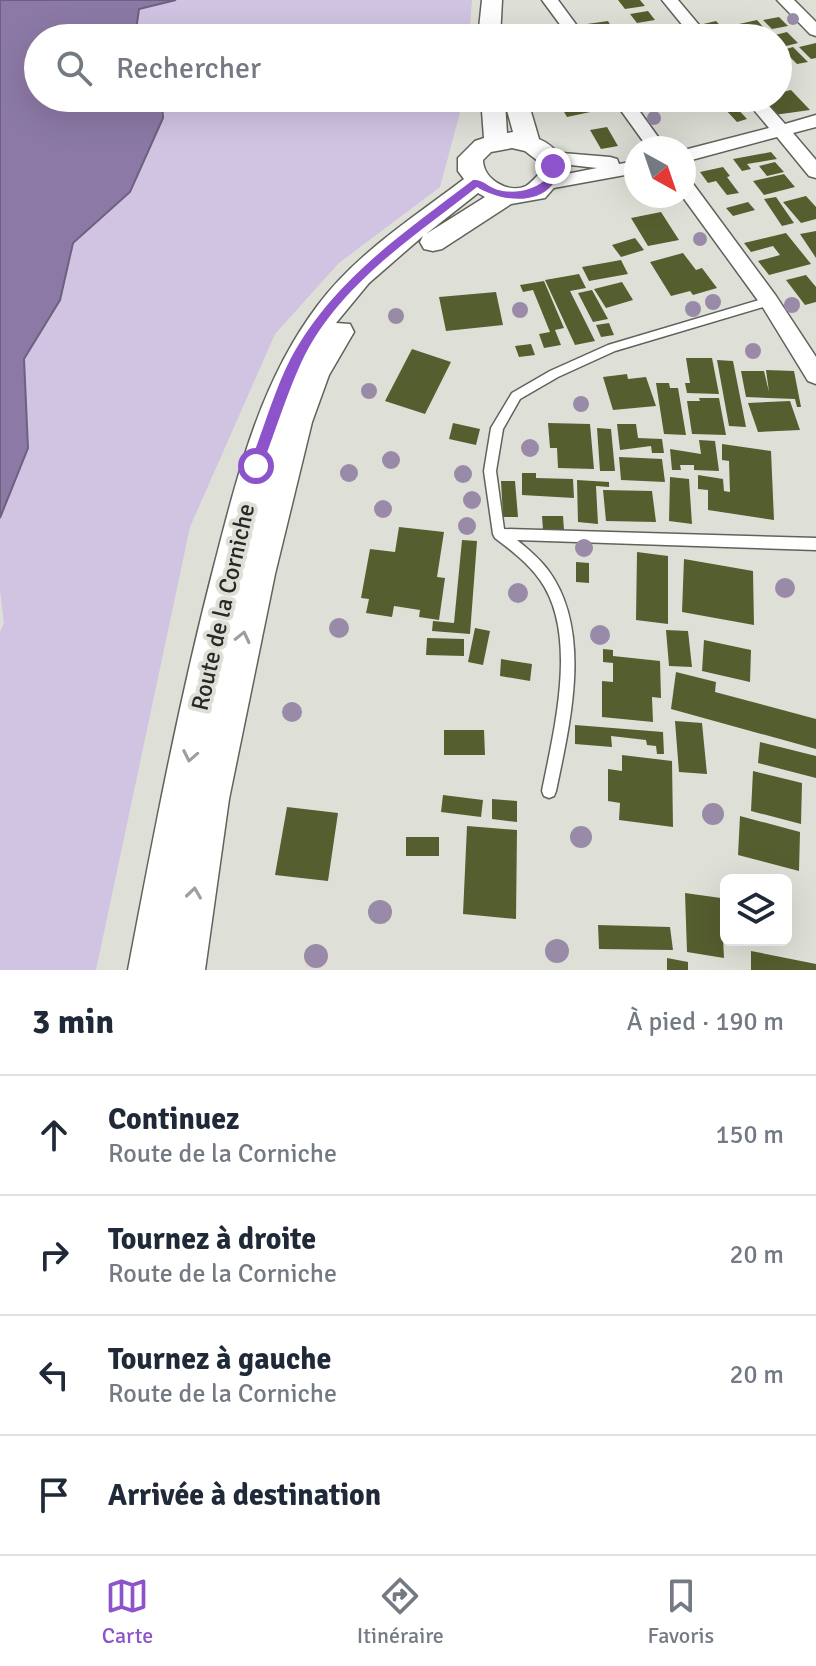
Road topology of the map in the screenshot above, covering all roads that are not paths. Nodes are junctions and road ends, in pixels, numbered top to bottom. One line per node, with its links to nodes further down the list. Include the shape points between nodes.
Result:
1 (492, 0): 6 (main road)
2 (511, 0): 7 (main road)
3 (550, 0): 8 (street)
4 (670, 0): 9 (street)
5 (785, 0): 10 (street)
6 (490, 24)
7 (510, 24)
8 (568, 24)
9 (690, 24)
10 (816, 31)
11 (494, 112): 18 (main road)
12 (519, 112): 19 (main road)
13 (631, 112): 17 (street)
14 (765, 112): 16 (street)
15 (816, 121): 16 (street)
16 (781, 131): 20 (street); 23 (street)
17 (648, 136)
18 (496, 141): 19 (main road); 24 (main road, via 474,153 469,162)
19 (528, 143): 22 (main road)
20 (696, 153)
21 (624, 167): 22 (street)
22 (549, 170): 25 (main road, Route de la Corniche, via 538,191)
23 (816, 172)
24 (476, 182): 25 (main road); 32 (main road, Route de la Corniche, one-way to 32, via 365,269 327,312 296,360 256,466 219,608)
25 (507, 195): 33 (main road, Route de la Corniche, one-way to 25, via 213,771 301,405 326,351 358,306 408,259)
26 (696, 201): 27 (street)
27 (769, 301): 28 (street); 29 (lane, via 612,348 516,396 497,428 490,471)
28 (816, 375)
29 (499, 534): 30 (lane); 31 (lane, via 548,581 565,627 568,684)
30 (816, 544)
31 (549, 791)
32 (150, 970)
33 (183, 970)

